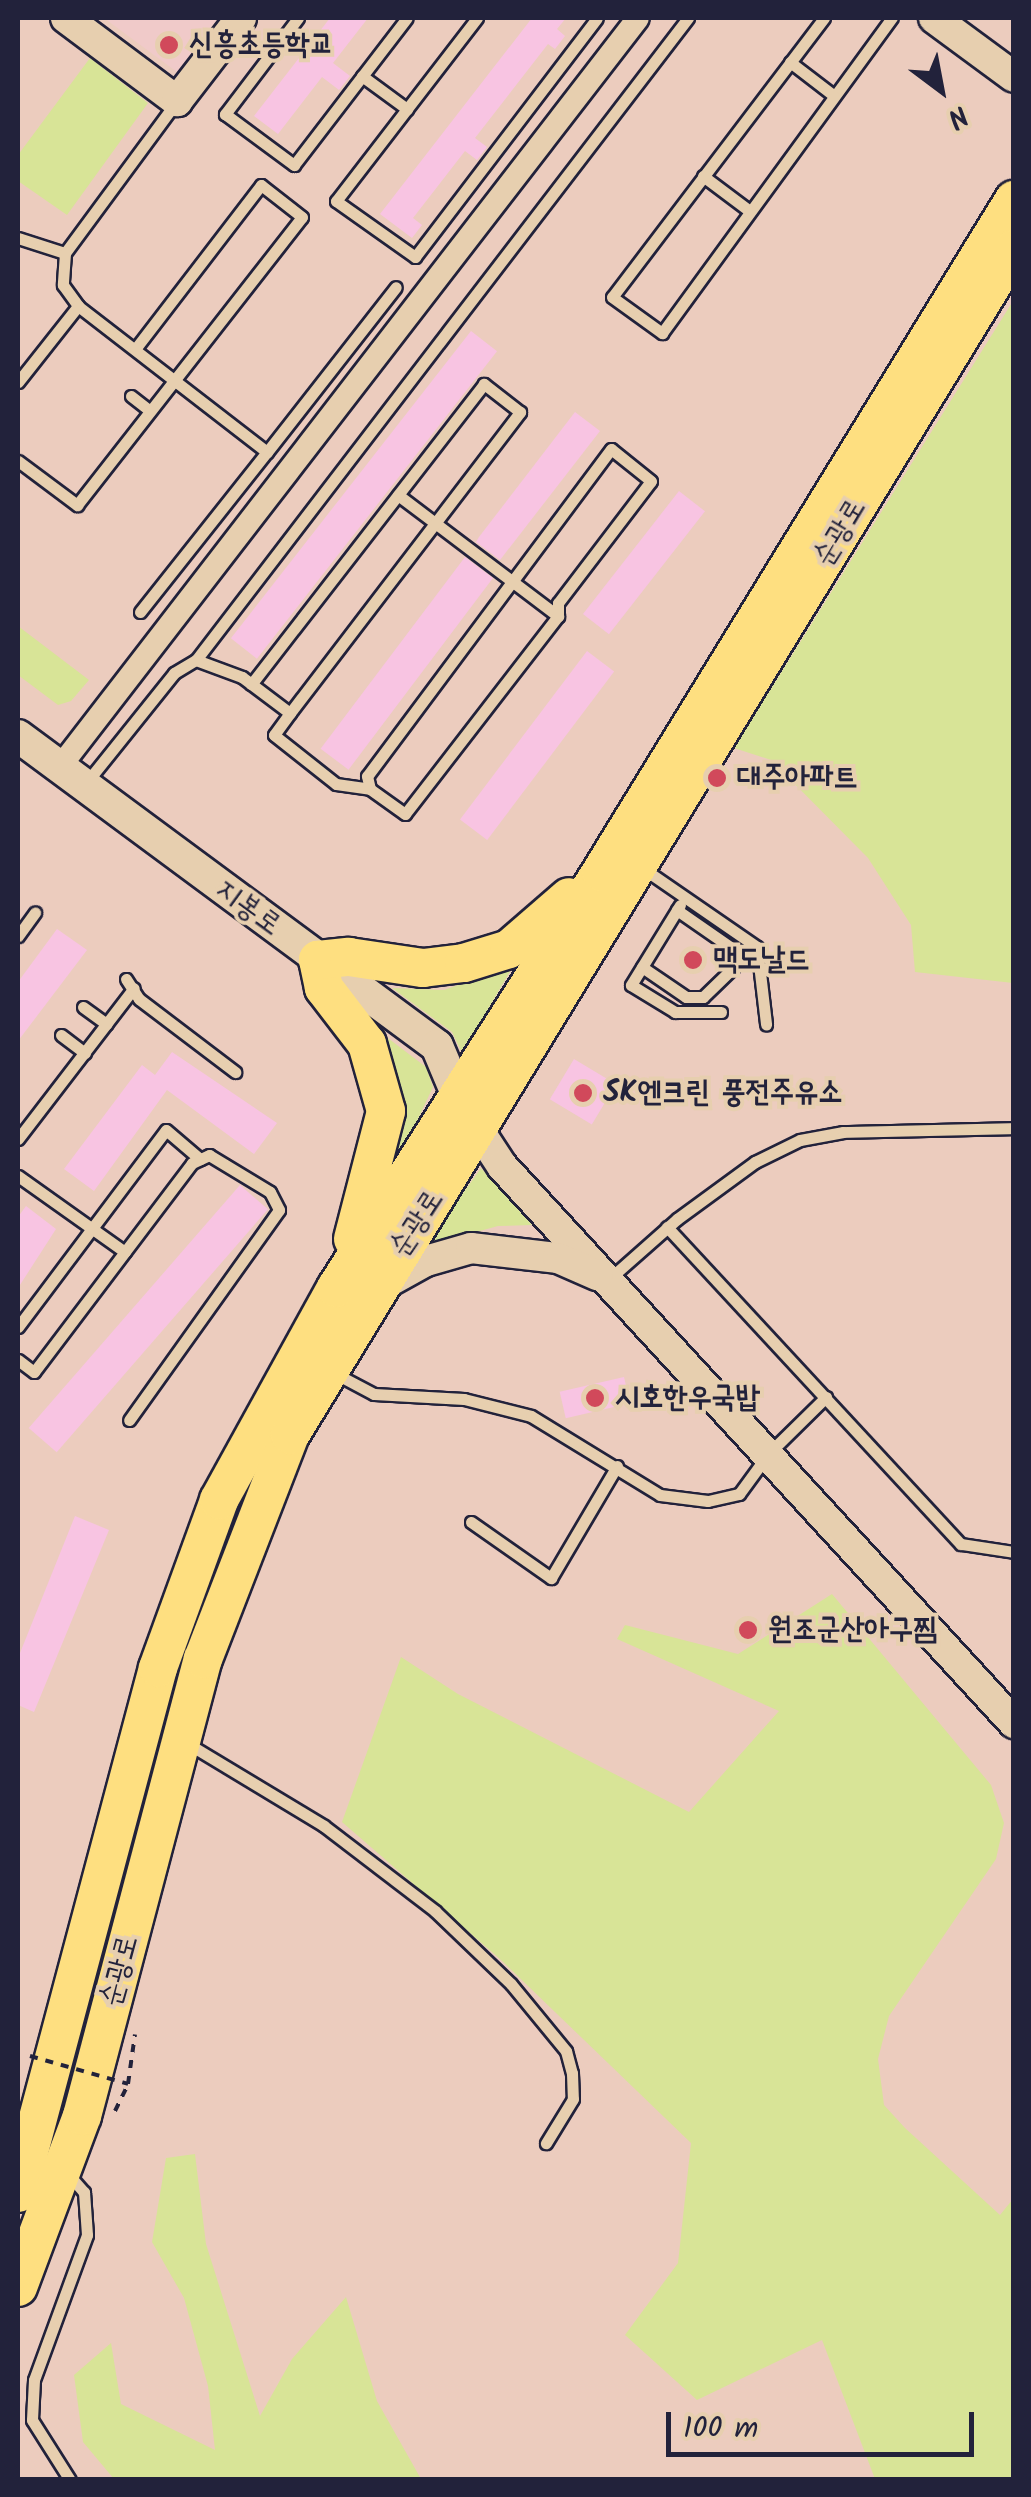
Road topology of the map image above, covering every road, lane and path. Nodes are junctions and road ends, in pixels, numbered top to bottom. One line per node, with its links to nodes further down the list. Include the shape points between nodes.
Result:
1 (66, 18): 16 (street)
2 (241, 18): 16 (street)
3 (298, 18): 13 (lane, via 225,114 294,164)
4 (406, 18): 13 (lane)
5 (477, 18): 17 (lane)
6 (597, 18): 17 (lane, via 414,257 336,201)
7 (638, 18): 44 (street)
8 (688, 18): 40 (lane)
9 (824, 18): 12 (lane)
10 (892, 18): 15 (lane)
11 (934, 18): 14 (street)
12 (790, 62): 15 (lane); 18 (lane)
13 (362, 76): 17 (lane)
14 (1014, 77)
15 (833, 95): 22 (lane)
16 (177, 101): 25 (lane)
17 (407, 109)
18 (703, 176): 19 (lane); 22 (lane, via 612,296 662,333 746,226)
19 (725, 193): 21 (lane); 22 (lane)
20 (1014, 200): 46 (main road, 순광로)
21 (717, 204)
22 (747, 210)
23 (18, 238): 25 (lane)
24 (1014, 250): 46 (main road, 순광로)
25 (65, 253): 27 (lane, via 62,285)
26 (396, 287): 33 (lane)
27 (78, 306): 28 (lane); 30 (lane)
28 (134, 349): 29 (lane); 29 (lane, via 261,185 302,217)
29 (174, 380): 32 (lane); 33 (lane)
30 (18, 382)
31 (130, 396): 32 (lane)
32 (150, 411): 34 (lane, via 77,505)
33 (266, 452): 38 (lane)
34 (18, 461)
35 (398, 495): 36 (lane); 36 (lane, via 484,384 520,412); 41 (lane)
36 (435, 523): 37 (lane); 42 (lane)
37 (512, 582): 39 (lane); 39 (lane, via 611,449 651,481 558,603); 45 (lane, via 367,776)
38 (140, 612)
39 (558, 616): 45 (lane, via 405,814)
40 (196, 660): 41 (lane, via 208,659); 44 (lane, via 174,672)
41 (251, 684): 42 (lane)
42 (290, 713): 45 (lane, via 274,734 336,784)
43 (18, 736): 44 (main road, 지봉로)
44 (72, 777): 51 (main road, 지봉로)
45 (370, 789)
46 (619, 868): 47 (lane); 51 (main road, via 508,949 464,964 422,968 348,957); 60 (main road, 순광로); 62 (main road, 순광로)
47 (686, 896): 48 (lane); 56 (lane, via 758,947)
48 (677, 910): 52 (lane); 52 (lane, via 736,951 734,968 703,997 686,996)
49 (35, 913): 50 (lane)
50 (18, 936)
51 (318, 960): 60 (main road, 지봉로, via 437,1046); 70 (main road, via 324,988 367,1044 386,1111 379,1155)
52 (642, 967): 54 (lane, via 631,984 675,1012)
53 (83, 1007): 55 (lane)
54 (721, 1012)
55 (106, 1024): 58 (lane); 59 (lane, via 130,983)
56 (766, 1024)
57 (61, 1035): 58 (lane)
58 (84, 1053): 63 (lane)
59 (234, 1072)
60 (458, 1096): 62 (street); 70 (main road, 순광로)
61 (1014, 1128): 66 (lane, via 843,1132 800,1140 756,1162)
62 (476, 1129): 69 (street); 71 (main road, 순광로)
63 (18, 1139)
64 (200, 1159): 67 (lane, via 166,1130); 68 (lane); 76 (lane, via 209,1155 270,1192 279,1210)
65 (18, 1176): 67 (lane)
66 (667, 1227): 69 (lane); 75 (lane)
67 (90, 1231): 68 (lane); 72 (lane)
68 (125, 1252): 73 (lane, via 34,1372)
69 (608, 1280): 71 (street, via 558,1258 471,1248 426,1261); 77 (street)
70 (336, 1288): 89 (main road, 순광로, via 228,1484 186,1581)
71 (374, 1290): 74 (main road, 순광로)
72 (18, 1327)
73 (18, 1360)
74 (327, 1370): 78 (lane, via 374,1394 464,1398 532,1416); 82 (main road, 순광로, via 290,1435 237,1559)
75 (826, 1398): 77 (lane); 80 (lane, via 960,1544)
76 (129, 1420)
77 (769, 1453): 78 (lane, via 727,1500 665,1497); 81 (street)
78 (617, 1466): 79 (lane, via 552,1578)
79 (471, 1522)
80 (1014, 1552)
81 (1014, 1723)
82 (181, 1740): 87 (lane, via 324,1826 435,1911 511,1984 566,2051 572,2074 573,2098); 88 (main road, 순광로)
83 (135, 2034): 85 (path)
84 (30, 2056): 85 (path, bridge)
85 (128, 2084): 86 (path)
86 (108, 2126)
87 (546, 2143)
88 (65, 2171): 90 (main road, 순광로); 91 (lane, via 84,2192 88,2234 34,2380 32,2420)
89 (18, 2193)
90 (18, 2287)
91 (70, 2480)

